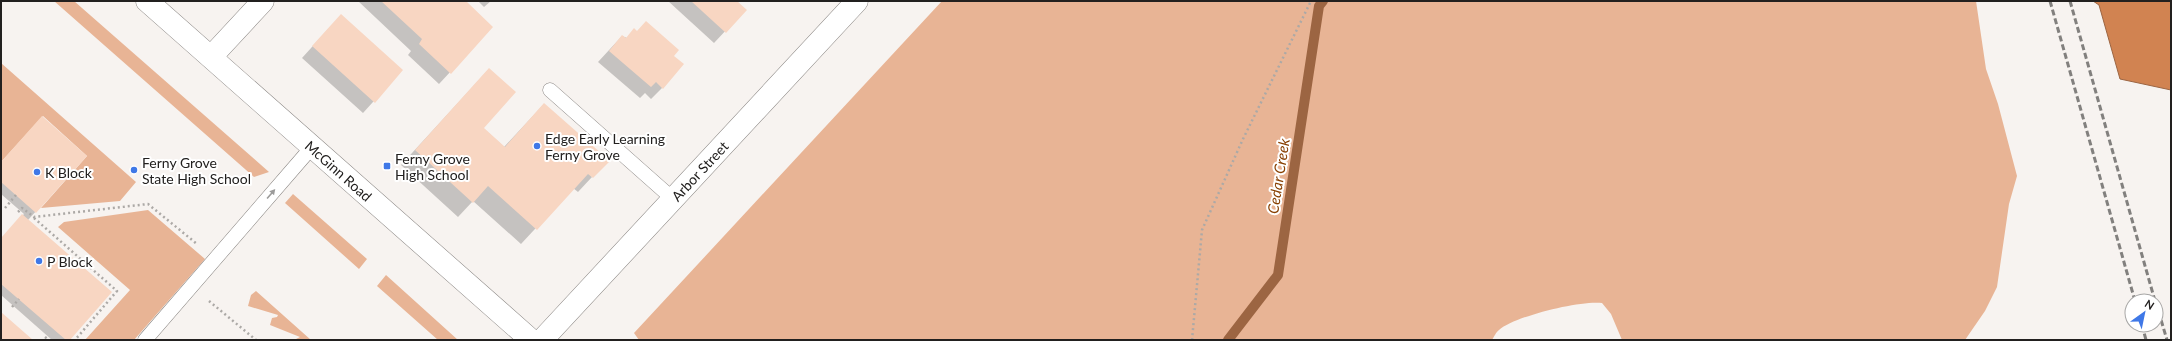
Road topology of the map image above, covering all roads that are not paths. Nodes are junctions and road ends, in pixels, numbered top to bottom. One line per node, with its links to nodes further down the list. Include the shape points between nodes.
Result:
1 (147, 1): 4 (street, McGinn Road)
2 (263, 1): 4 (street)
3 (857, 1): 7 (street, Arbor Street)
4 (211, 57): 6 (street, McGinn Road)
5 (550, 90): 7 (lane)
6 (312, 147): 8 (lane, one-way to 6); 9 (street, McGinn Road)
7 (673, 199): 10 (street, Arbor Street)
8 (145, 340)
9 (531, 340)
10 (542, 340)

